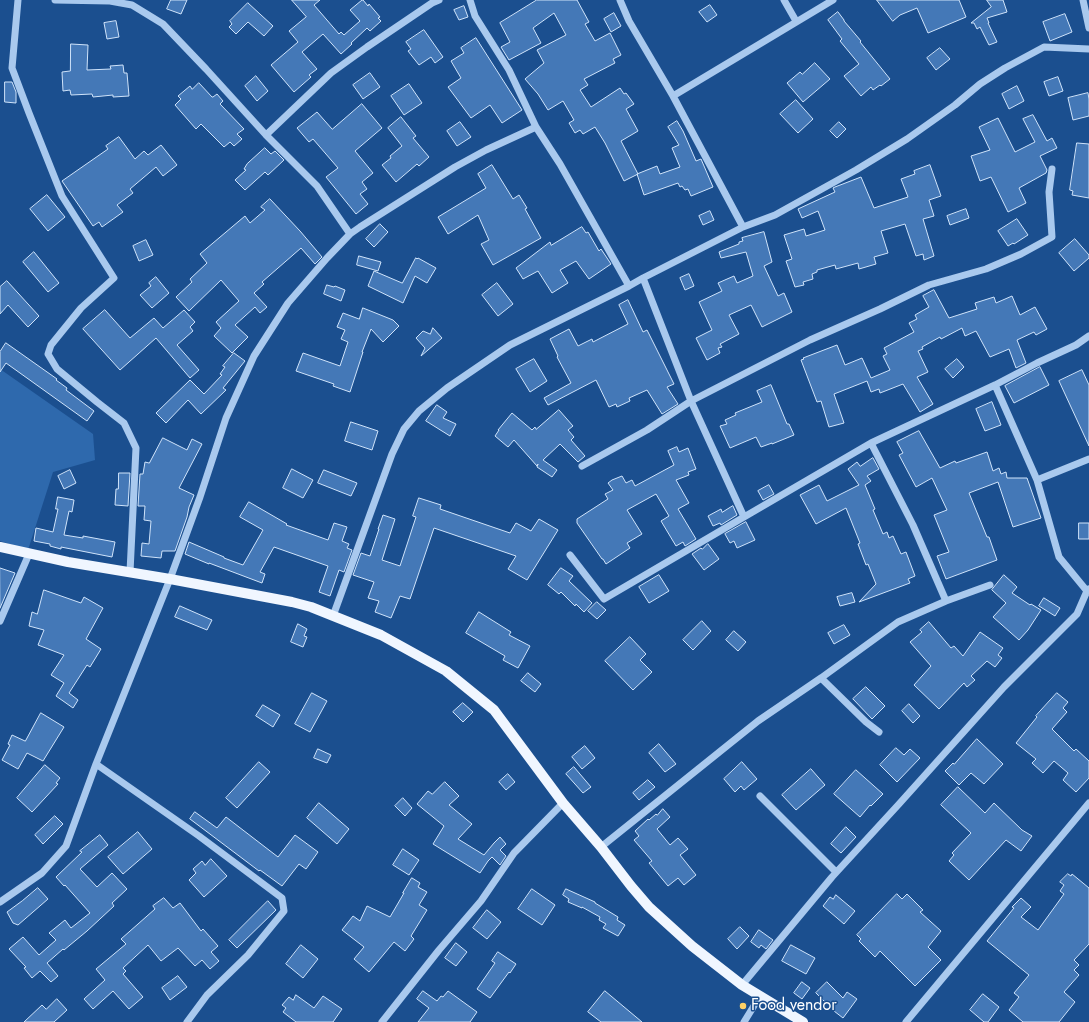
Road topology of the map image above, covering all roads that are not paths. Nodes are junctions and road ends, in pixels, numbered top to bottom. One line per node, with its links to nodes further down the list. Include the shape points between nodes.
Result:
1 (18, 0): 31 (street, via 12,68 62,196 114,278 81,308 51,344 48,354 57,369 124,423 136,448)
2 (55, 0): 14 (street, via 110,1 132,5 163,24)
3 (439, 0): 14 (street, via 331,73)
4 (470, 0): 13 (street, via 475,16 509,70)
5 (620, 0): 12 (street, via 629,21)
6 (784, 0): 9 (street)
7 (833, 0): 9 (street)
8 (1083, 0): 10 (street)
9 (796, 21): 12 (street)
10 (1089, 28)
11 (1089, 49): 16 (street, via 1044,47 980,84 907,139 856,170 775,214)
12 (673, 96): 16 (street)
13 (536, 127): 17 (street, via 455,167); 19 (street, via 560,164)
14 (266, 135): 17 (street, via 317,186)
15 (1052, 169): 22 (street, via 1049,192 1052,237 986,269 929,285 880,310 810,340)
16 (743, 227): 18 (street)
17 (350, 234): 32 (street, via 288,303 254,356 226,418)
18 (643, 278): 19 (street); 22 (street)
19 (629, 286): 36 (street, via 510,345 447,388 419,411 404,429 392,454)
20 (1089, 336): 21 (street)
21 (995, 385): 23 (street); 26 (street)
22 (691, 401): 25 (street, via 647,430); 27 (street)
23 (871, 443): 27 (street); 35 (street, via 913,525)
24 (1089, 460): 26 (street)
25 (582, 466)
26 (1037, 480): 34 (street, via 1059,557)
27 (744, 517): 30 (street, via 604,600)
28 (0, 547): 29 (main road)
29 (29, 554): 31 (main road); 37 (street)
30 (570, 555)
31 (130, 572): 32 (main road)
32 (170, 579): 36 (main road, via 292,602); 40 (street)
33 (990, 585): 35 (street)
34 (1088, 590): 45 (street, via 1077,614 1004,687)
35 (946, 601): 38 (street, via 898,622)
36 (333, 616): 42 (main road, via 381,635 446,671 488,705)
37 (0, 621)
38 (821, 678): 39 (street); 44 (street, via 758,721)
39 (879, 732)
40 (96, 764): 46 (street, via 66,846 42,873); 49 (street, via 282,898 284,911 248,955 206,996)
41 (760, 796): 45 (street)
42 (563, 803): 44 (main road); 50 (street, via 514,854 481,901)
43 (1089, 803): 53 (street)
44 (602, 847): 47 (main road, via 649,907 692,946)
45 (836, 872): 47 (street)
46 (0, 902)
47 (742, 985): 48 (main road)
48 (760, 996): 51 (street); 52 (main road)
49 (187, 1022)
50 (382, 1022)
51 (744, 1022)
52 (803, 1022)
53 (906, 1022)

